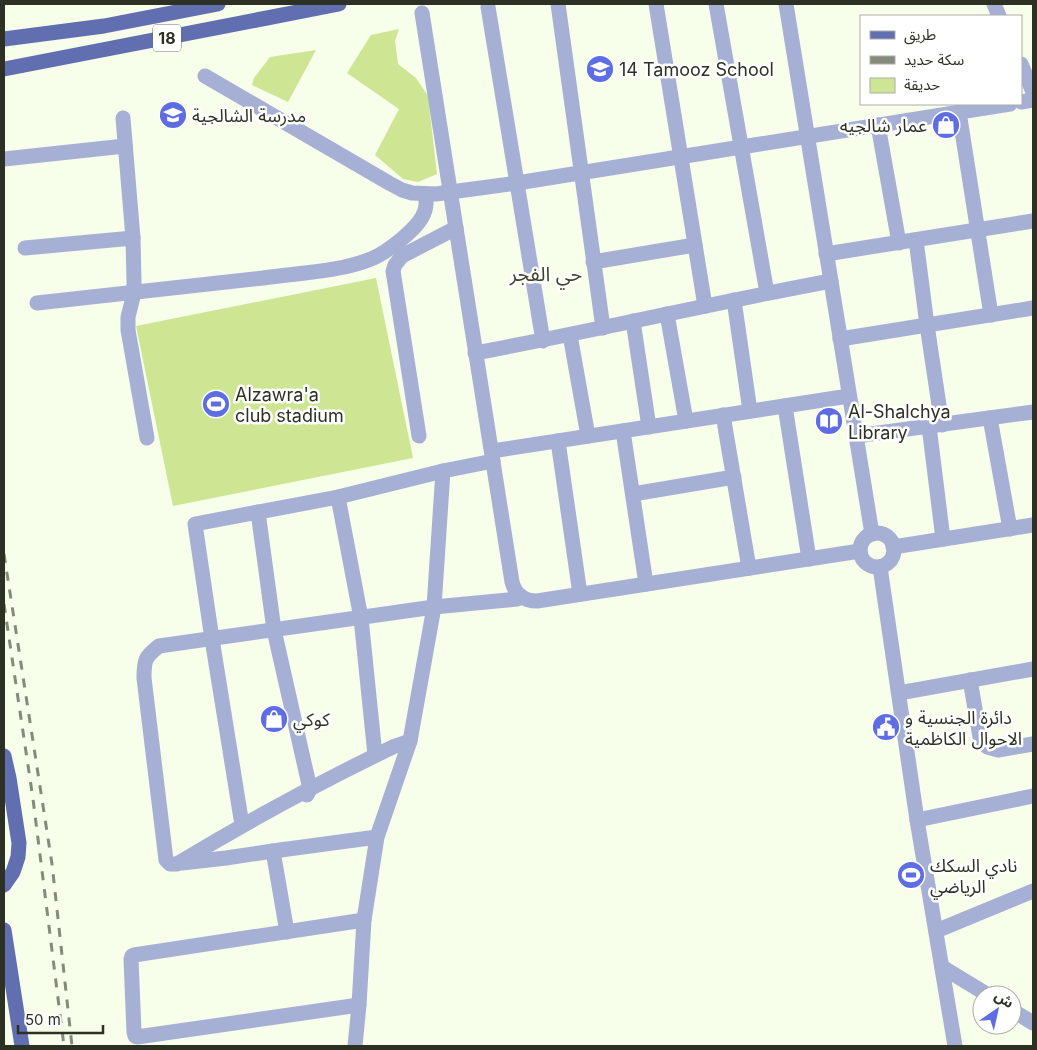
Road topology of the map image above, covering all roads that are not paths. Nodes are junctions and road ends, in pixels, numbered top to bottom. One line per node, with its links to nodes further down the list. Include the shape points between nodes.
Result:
1 (218, 4): 9 (main road, 18, via 104,26)
2 (338, 4): 11 (main road, 18)
3 (558, 4): 23 (street)
4 (656, 4): 21 (street)
5 (716, 4): 20 (street)
6 (786, 4): 18 (street)
7 (488, 7): 24 (street)
8 (422, 14): 25 (street)
9 (4, 40)
10 (1022, 66): 13 (street)
11 (4, 69)
12 (205, 76): 26 (street, via 389,184 412,193)
13 (1033, 92)
14 (1004, 105): 15 (street)
15 (959, 112): 17 (street); 29 (street)
16 (123, 118): 19 (street)
17 (878, 125): 18 (street); 32 (street)
18 (807, 136): 20 (street); 35 (street)
19 (125, 146): 22 (street); 30 (street)
20 (741, 147): 21 (street); 39 (street)
21 (681, 156): 23 (street); 33 (street)
22 (4, 159)
23 (581, 172): 24 (street); 36 (street)
24 (517, 182): 25 (street); 51 (street)
25 (450, 193): 26 (street); 28 (street)
26 (426, 194): 38 (street, via 424,213 413,229 382,253 357,264)
27 (1033, 221): 29 (street)
28 (456, 228): 52 (street); 63 (street, via 402,256 393,271)
29 (977, 230): 31 (street); 45 (street)
30 (133, 238): 34 (street); 38 (street)
31 (916, 240): 32 (street); 47 (street)
32 (899, 243): 35 (street)
33 (695, 245): 36 (street); 42 (street)
34 (25, 248)
35 (826, 254): 37 (street)
36 (593, 262): 48 (street)
37 (831, 281): 39 (street); 50 (street)
38 (134, 293): 41 (street); 66 (street, via 128,330)
39 (767, 293): 40 (street)
40 (734, 300): 42 (street); 55 (street)
41 (37, 302)
42 (705, 306): 44 (street)
43 (1033, 308): 45 (street)
44 (667, 314): 46 (street); 59 (street)
45 (991, 315): 47 (street)
46 (633, 321): 48 (street); 60 (street)
47 (927, 325): 50 (street); 61 (street)
48 (602, 328): 49 (street)
49 (570, 335): 51 (street); 64 (street)
50 (840, 339): 53 (street)
51 (543, 341): 52 (street)
52 (475, 353): 68 (street)
53 (849, 396): 54 (street); 65 (street)
54 (785, 406): 55 (street); 80 (street)
55 (750, 411): 57 (street)
56 (1033, 412): 58 (street)
57 (723, 415): 59 (street); 70 (street)
58 (990, 418): 61 (street); 75 (street)
59 (686, 421): 60 (street)
60 (649, 426): 62 (street)
61 (936, 426): 65 (street); 77 (street)
62 (623, 430): 64 (street); 71 (street)
63 (419, 436)
64 (588, 436): 67 (street)
65 (856, 436): 76 (street)
66 (147, 438)
67 (558, 440): 68 (street); 84 (street)
68 (492, 456): 69 (street); 85 (street, via 512,582 515,592)
69 (443, 470): 72 (street); 86 (street)
70 (734, 477): 71 (street); 82 (street)
71 (633, 494): 83 (street)
72 (338, 497): 73 (street); 87 (street)
73 (258, 512): 88 (street); 89 (street, via 196,524)
74 (1033, 525): 75 (street)
75 (1010, 529): 77 (street)
76 (872, 534): 78 (street, via 885,536); 79 (street, via 862,542)
77 (943, 539): 78 (street)
78 (893, 547): 81 (street, via 891,560)
79 (860, 551): 80 (street); 81 (street, via 868,564)
80 (809, 559): 82 (street)
81 (880, 566): 92 (street)
82 (749, 568): 83 (street)
83 (646, 584): 84 (street)
84 (580, 594): 85 (street, via 537,601)
85 (522, 597): 86 (street)
86 (434, 607): 87 (street); 93 (street)
87 (361, 618): 88 (street); 95 (street)
88 (274, 630): 89 (street); 97 (street)
89 (212, 639): 100 (street); 103 (street, via 159,646 148,654 144,666 166,860)
90 (1033, 669): 91 (street)
91 (970, 680): 92 (street); 94 (street, via 980,737 987,747 998,750)
92 (899, 693): 99 (street)
93 (410, 741): 95 (street); 101 (street)
94 (1033, 744)
95 (375, 755): 97 (street)
96 (4, 756): 104 (main road, via 19,843 13,872)
97 (308, 792): 100 (street)
98 (1033, 796): 99 (street)
99 (917, 820): 108 (street)
100 (242, 825): 103 (street)
101 (376, 837): 102 (street); 106 (street)
102 (273, 851): 103 (street); 109 (street)
103 (177, 864)
104 (4, 885)
105 (1033, 891): 108 (street)
106 (364, 920): 109 (street); 112 (street)
107 (4, 930): 115 (main road)
108 (936, 931): 110 (street)
109 (287, 932): 112 (street, via 133,956 135,1036)
110 (942, 967): 111 (street); 117 (street)
111 (972, 985)
112 (359, 1005): 116 (street)
113 (1022, 1016): 114 (street)
114 (1033, 1023)
115 (22, 1046)
116 (355, 1046)
117 (955, 1046)

